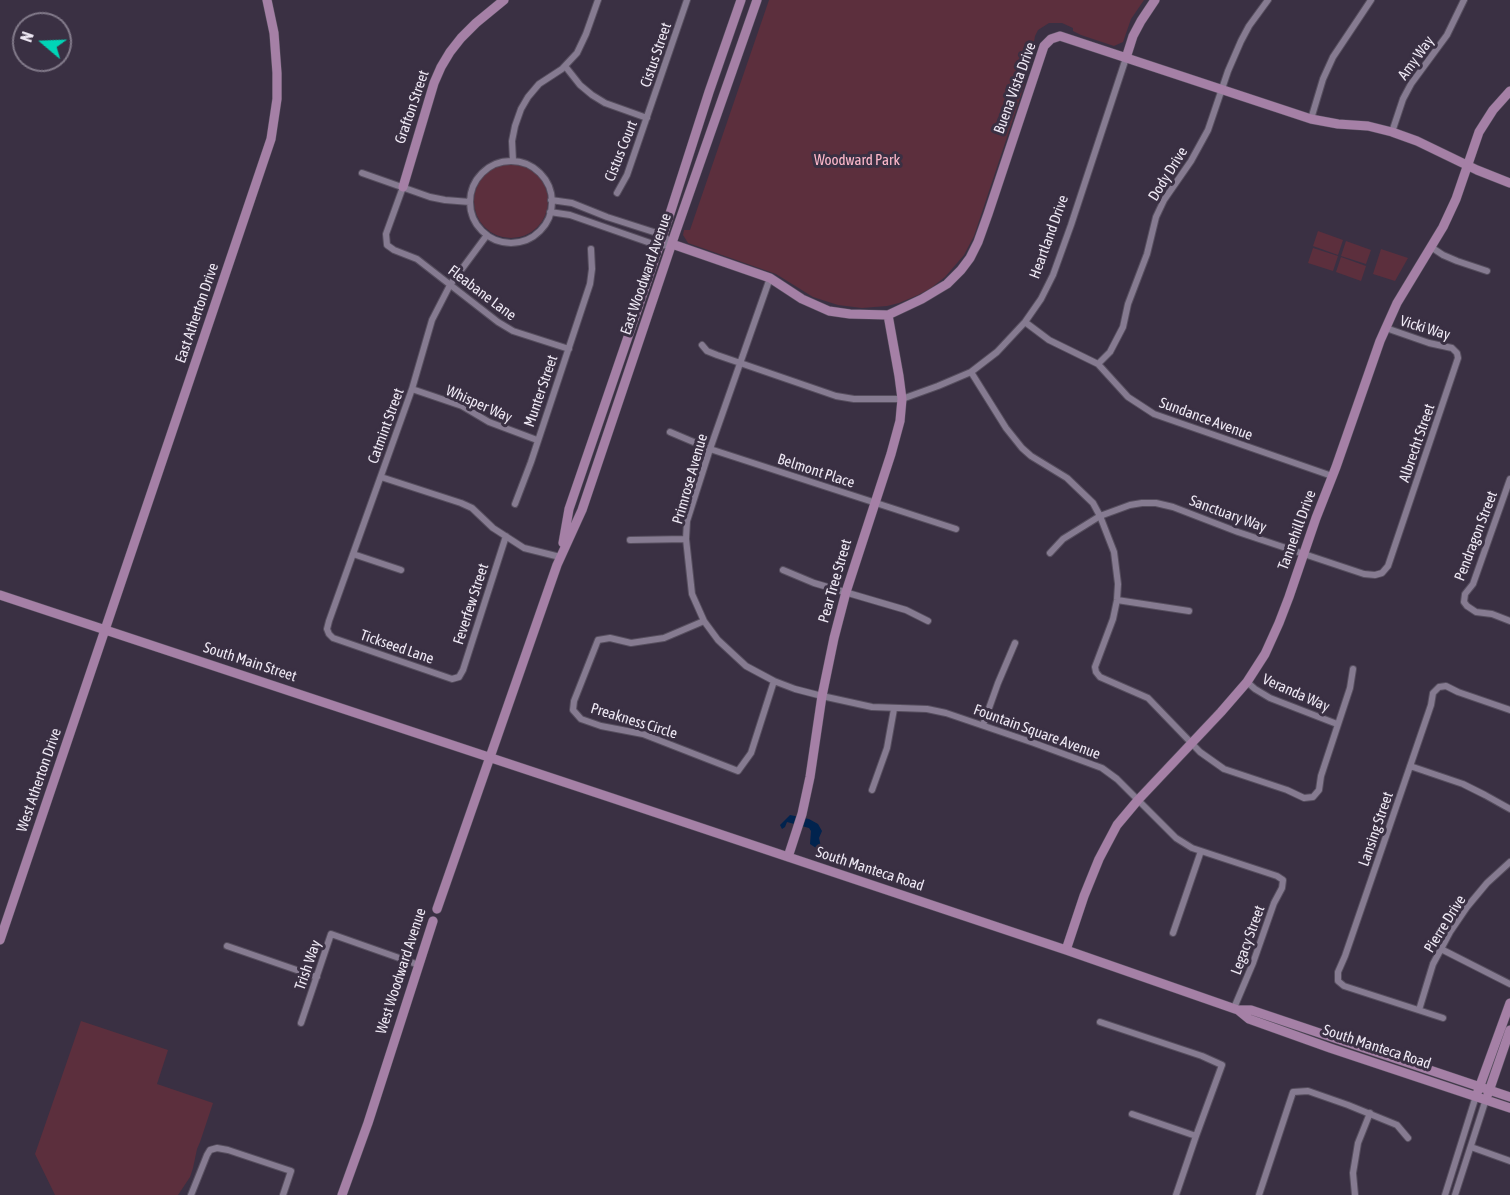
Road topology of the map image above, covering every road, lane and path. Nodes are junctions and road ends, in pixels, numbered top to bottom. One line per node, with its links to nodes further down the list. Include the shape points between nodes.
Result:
1 (267, 0): 75 (street, East Atherton Drive, via 277,73 271,139)
2 (504, 0): 22 (street, Grafton Street, via 461,38 441,67)
3 (598, 0): 12 (street, via 577,53)
4 (687, 0): 15 (street, Cistus Street)
5 (741, 0): 28 (street, East Woodward Avenue)
6 (757, 0): 29 (street, East Woodward Avenue)
7 (1155, 0): 11 (street, Heartland Drive, via 1133,36)
8 (1268, 0): 13 (street, Dody Drive, via 1240,42)
9 (1371, 0): 16 (street, via 1333,57)
10 (1464, 0): 17 (street, Amy Way, via 1447,35 1411,84)
11 (1126, 58): 13 (street, Buena Vista Drive); 37 (street, Buena Vista Drive, via 1060,36 1047,42 970,258 939,290); 38 (street, Heartland Drive, via 1053,275)
12 (565, 66): 15 (street, via 592,95); 18 (street, via 539,84 521,109 512,141)
13 (1221, 90): 16 (street, Buena Vista Drive); 44 (street, Dody Drive, via 1208,130 1156,217 1123,327 1110,352)
14 (1510, 91): 19 (street, Tannehill Drive, via 1479,132)
15 (647, 118): 23 (street, Cistus Court, via 627,175)
16 (1311, 119): 17 (street, Buena Vista Drive)
17 (1392, 132): 19 (street, Buena Vista Drive)
18 (513, 161): 24 (street, via 533,167 543,176); 25 (street, via 495,164 484,171 473,187)
19 (1467, 165): 21 (street, Buena Vista Drive); 32 (street, Tannehill Drive, via 1456,199)
20 (362, 172): 22 (street)
21 (1510, 183)
22 (403, 187): 25 (street, via 437,198); 30 (street, Grafton Street, via 386,234)
23 (616, 193)
24 (551, 200): 26 (street); 28 (street, Buena Vista Drive, via 572,203)
25 (470, 202): 27 (street, via 475,222)
26 (550, 212): 27 (street, via 544,226 527,239 508,243); 31 (street, Buena Vista Drive, via 570,215)
27 (487, 235): 36 (street, Catmint Street)
28 (663, 235): 29 (street, Buena Vista Drive); 31 (street, East Woodward Avenue)
29 (672, 244): 31 (street, Buena Vista Drive); 35 (street, Buena Vista Drive); 65 (street, East Woodward Avenue, via 582,510)
30 (387, 245): 36 (street, Fleabane Lane, via 417,259)
31 (659, 246): 65 (street, East Woodward Avenue, via 569,509)
32 (1431, 247): 34 (street); 39 (street, Tannehill Drive, via 1396,303)
33 (591, 249): 41 (street, Munter Street, via 590,284)
34 (1487, 271)
35 (770, 278): 37 (street, Buena Vista Drive, via 802,299 829,310); 43 (street, Primrose Avenue)
36 (450, 285): 41 (street, Fleabane Lane, via 513,331); 46 (street, Catmint Street, via 432,320)
37 (888, 315): 47 (street, Pear Tree Street)
38 (1026, 322): 44 (street, Sundance Avenue, via 1049,340); 45 (street, Heartland Drive)
39 (1386, 328): 42 (street, Vicki Way, via 1452,348); 51 (street, Tannehill Drive)
40 (702, 345): 43 (street, Heartland Drive, via 717,355)
41 (568, 349): 49 (street, Munter Street)
42 (1457, 353): 61 (street, Albrecht Street, via 1457,363)
43 (741, 362): 47 (street, Heartland Drive, via 836,396); 50 (street, Primrose Avenue)
44 (1098, 364): 51 (street, Sundance Avenue, via 1128,397 1154,414)
45 (971, 372): 47 (street, Heartland Drive); 56 (street, via 1022,448 1067,478 1094,503)
46 (412, 389): 49 (street, Whisper Way, via 462,406 489,422); 52 (street, Catmint Street)
47 (902, 399): 54 (street, Pear Tree Street, via 896,438)
48 (670, 432): 50 (street, Belmont Place)
49 (537, 440): 55 (street, Munter Street)
50 (710, 449): 54 (street, Belmont Place); 59 (street, Primrose Avenue, via 687,521)
51 (1332, 476): 63 (street, Tannehill Drive)
52 (381, 477): 58 (street, via 472,508); 64 (street, Catmint Street)
53 (1510, 479): 74 (street, Pendragon Street, via 1464,602 1476,612)
54 (875, 503): 57 (street, Belmont Place); 68 (street, Pear Tree Street)
55 (515, 504)
56 (1100, 516): 62 (street, Sanctuary Way, via 1063,539); 63 (street, Sanctuary Way, via 1130,505 1156,503); 70 (street, via 1114,552)
57 (956, 529)
58 (506, 536): 65 (street, via 524,548); 79 (street, Feverfew Street)
59 (686, 539): 60 (street); 72 (street, Primrose Avenue, via 692,594)
60 (630, 540)
61 (1396, 541): 63 (street, Sanctuary Way, via 1388,566 1379,574 1364,574)
62 (1050, 553)
63 (1304, 553): 81 (street, Tannehill Drive, via 1280,623)
64 (353, 554): 66 (street); 76 (street, Catmint Street)
65 (560, 557): 88 (street, East Woodward Avenue)
66 (401, 570)
67 (783, 570): 68 (street)
68 (846, 592): 73 (street, via 906,610); 82 (street, Pear Tree Street)
69 (0, 595): 75 (street, South Main Street)
70 (1117, 600): 71 (street); 87 (street, via 1096,672 1148,698)
71 (1189, 611)
72 (704, 621): 80 (street, Primrose Avenue, via 746,666); 80 (street, Preakness Circle, via 664,638 631,643 610,638 598,640 573,710 601,726 643,734 738,771 751,753)
73 (928, 621)
74 (1510, 621)
75 (105, 630): 88 (street, South Main Street); 100 (street, West Atherton Drive)
76 (328, 634): 79 (street, Tickseed Lane, via 452,679)
77 (1015, 643): 86 (street)
78 (1353, 669): 85 (street)
79 (459, 677)
80 (774, 681): 82 (street, Primrose Avenue)
81 (1247, 682): 85 (street, Veranda Way, via 1270,698); 87 (street, Tannehill Drive)
82 (822, 696): 83 (street, Fountain Square Avenue); 94 (street, Pear Tree Street, via 810,777)
83 (894, 709): 86 (street, Fountain Square Avenue, via 927,709); 90 (street, via 887,748)
84 (1510, 710): 89 (street, Lansing Street, via 1446,686 1439,687 1433,693)
85 (1337, 724): 87 (street, via 1319,790 1313,797 1304,798 1224,769)
86 (983, 725): 91 (street, Fountain Square Avenue, via 1102,768)
87 (1192, 743): 91 (street, Tannehill Drive)
88 (491, 758): 94 (street, South Manteca Road); 97 (street, West Woodward Avenue)
89 (1410, 766): 92 (street, via 1463,784); 109 (street, Lansing Street, via 1338,981)
90 (873, 790)
91 (1138, 800): 93 (street, Fountain Square Avenue, via 1176,838); 103 (street, Tannehill Drive, via 1117,825 1098,859)
92 (1510, 809)
93 (1201, 851): 96 (street, Fountain Square Avenue); 99 (street)
94 (788, 857): 103 (street, South Manteca Road)
95 (1510, 862): 102 (street, Pierre Drive, via 1467,907)
96 (1283, 880): 108 (street, Legacy Street)
97 (437, 909): 98 (street, West Woodward Avenue)
98 (433, 921): 104 (street, West Woodward Avenue)
99 (1173, 933)
100 (0, 940)
101 (227, 946): 105 (street)
102 (1441, 949): 106 (street); 109 (street, Pierre Drive)
103 (1066, 950): 108 (street, South Manteca Road)
104 (419, 965): 105 (street, Trish Way, via 331,934); 126 (street, West Woodward Avenue)
105 (317, 977): 112 (street, Trish Way)
106 (1510, 984)
107 (1510, 1003): 114 (street)
108 (1236, 1009): 114 (street, South Manteca Road, via 1251,1010)
109 (1419, 1010): 110 (street)
110 (1443, 1018)
111 (1100, 1022): 120 (street, via 1222,1065)
112 (301, 1023)
113 (1510, 1030): 115 (street)
114 (1478, 1092): 115 (street, South Manteca Road); 130 (street)
115 (1488, 1095): 116 (street, South Manteca Road); 117 (street, South Manteca Road); 122 (street)
116 (1510, 1097)
117 (1510, 1108)
118 (1370, 1113): 121 (street, via 1397,1125); 128 (street, via 1308,1091 1293,1092); 129 (street, via 1358,1143 1353,1173)
119 (1132, 1114): 120 (street)
120 (1196, 1136): 127 (street)
121 (1408, 1138)
122 (1471, 1148): 123 (street); 131 (street)
123 (1510, 1161)
124 (191, 1195): 125 (street, via 207,1155 217,1148 291,1172)
125 (283, 1195)
126 (342, 1195)
127 (1176, 1195)
128 (1259, 1195)
129 (1355, 1195)
130 (1445, 1195)
131 (1455, 1195)

